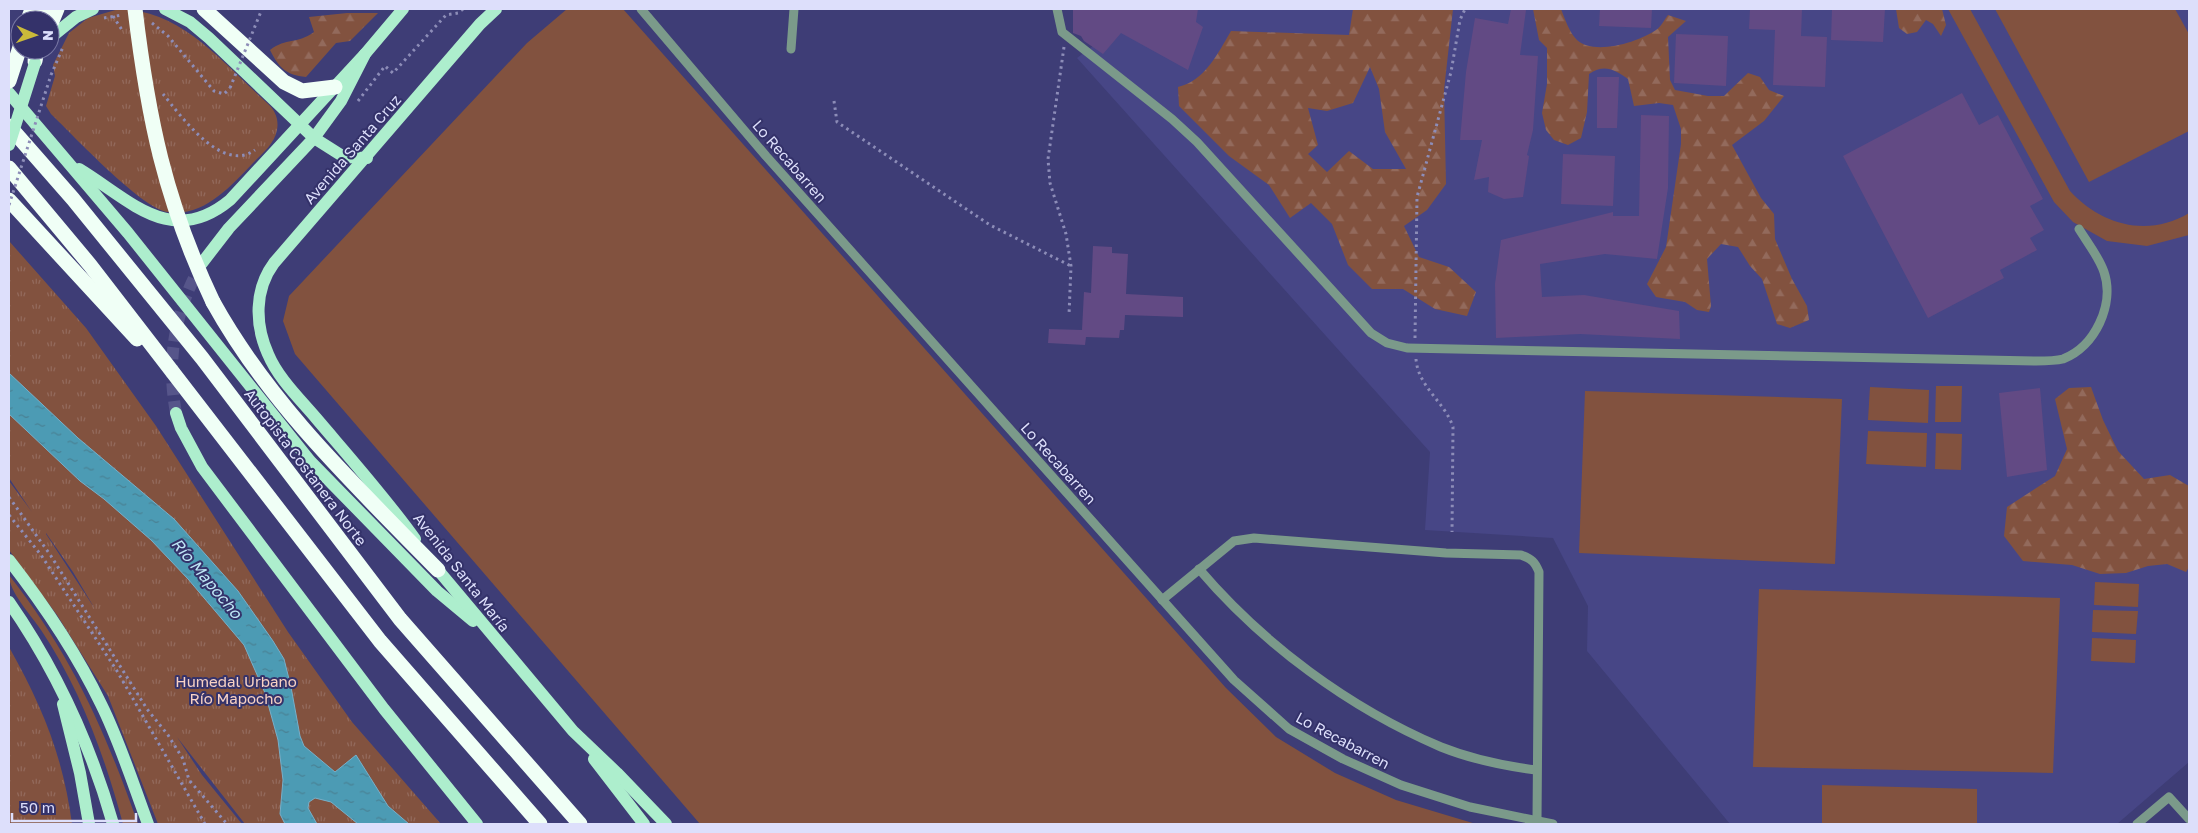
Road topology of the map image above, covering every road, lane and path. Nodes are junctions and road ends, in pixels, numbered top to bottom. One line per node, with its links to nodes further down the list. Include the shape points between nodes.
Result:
1 (93, 9): 14 (main road)
2 (135, 9): 52 (highway, bridge, via 147,100 158,152 179,223 213,302 244,353 295,420)
3 (165, 9): 30 (main road, via 190,22 209,38)
4 (204, 9): 23 (highway, via 284,82 302,90)
5 (262, 9): 24 (path, bridge)
6 (403, 9): 17 (main road)
7 (463, 9): 28 (path, via 446,15 394,73 385,66)
8 (496, 9): 34 (main road, Avenida Santa Cruz)
9 (641, 9): 53 (lane, Lo Recabarren, via 766,156)
10 (794, 9): 16 (lane)
11 (1057, 9): 44 (lane, via 1062,32 1197,142 1371,333 1387,343)
12 (1465, 9): 44 (path, via 1417,197)
13 (113, 16): 15 (path)
14 (60, 30)
15 (126, 38)
16 (791, 49)
17 (365, 54): 23 (main road); 31 (main road, via 341,101)
18 (1062, 58): 41 (path, via 1048,159 1050,183 1066,234)
19 (16, 60): 22 (highway)
20 (36, 60): 32 (main road, bridge)
21 (51, 75): 38 (path, bridge)
22 (9, 81)
23 (335, 87): 30 (main road)
24 (230, 88)
25 (161, 91): 33 (path, via 191,129 224,153 242,156)
26 (9, 93): 35 (main road)
27 (834, 101): 41 (path, via 837,122 990,225)
28 (357, 102)
29 (9, 126): 70 (highway, Autopista Costanera Norte, via 190,343 407,627)
30 (300, 126): 31 (main road); 35 (main road, via 223,205 208,214 187,219 152,216)
31 (314, 138): 34 (main road, via 344,157); 40 (main road, via 229,228)
32 (9, 145)
33 (259, 147)
34 (367, 158): 43 (main road, Avenida Santa Cruz, via 268,272 259,300)
35 (71, 164): 55 (main road, via 310,461 437,591)
36 (9, 168): 45 (highway, via 90,265)
37 (9, 200): 45 (highway, via 97,298)
38 (9, 206)
39 (2079, 228): 44 (lane, via 2104,272 2109,296 2102,320 2091,336 2063,359)
40 (202, 263)
41 (1071, 266): 42 (path)
42 (1069, 315)
43 (259, 322): 52 (main road, Avenida Santa María, via 264,346 274,366 392,508)
44 (1415, 348): 49 (path, via 1417,372 1449,416 1453,427)
45 (180, 382): 59 (highway, via 380,641)
46 (176, 413): 67 (main road, via 180,428 208,475 384,709)
47 (9, 497): 66 (path, via 168,735 183,759 189,780)
48 (9, 515): 65 (path, via 41,554 117,671)
49 (1452, 532)
50 (9, 560): 64 (main road, via 56,624 84,670 118,741)
51 (1199, 568): 53 (lane); 58 (lane, via 1224,598 1266,638 1390,723 1442,747 1490,762); 58 (lane, via 1234,541 1254,538 1529,558 1535,562 1539,572)
52 (438, 570): 55 (main road, Avenida Santa María)
53 (1162, 600): 61 (lane, Lo Recabarren, via 1234,680 1289,729 1343,759 1402,785 1470,807)
54 (9, 602): 56 (main road)
55 (493, 637): 57 (main road, Avenida Santa María)
56 (57, 678): 62 (main road); 63 (main road, via 86,742)
57 (573, 732): 71 (main road); 72 (main road, Avenida Santa María)
58 (1536, 770): 61 (lane)
59 (499, 779): 68 (highway); 69 (highway)
60 (2189, 819): 74 (lane, via 2169,797)
61 (1537, 821): 73 (lane, Lo Recabarren)
62 (89, 824)
63 (113, 824)
64 (148, 824)
65 (205, 824)
66 (227, 824)
67 (477, 824)
68 (525, 824)
69 (540, 824)
70 (580, 824)
71 (644, 824)
72 (666, 824)
73 (1554, 824)
74 (2137, 824)

